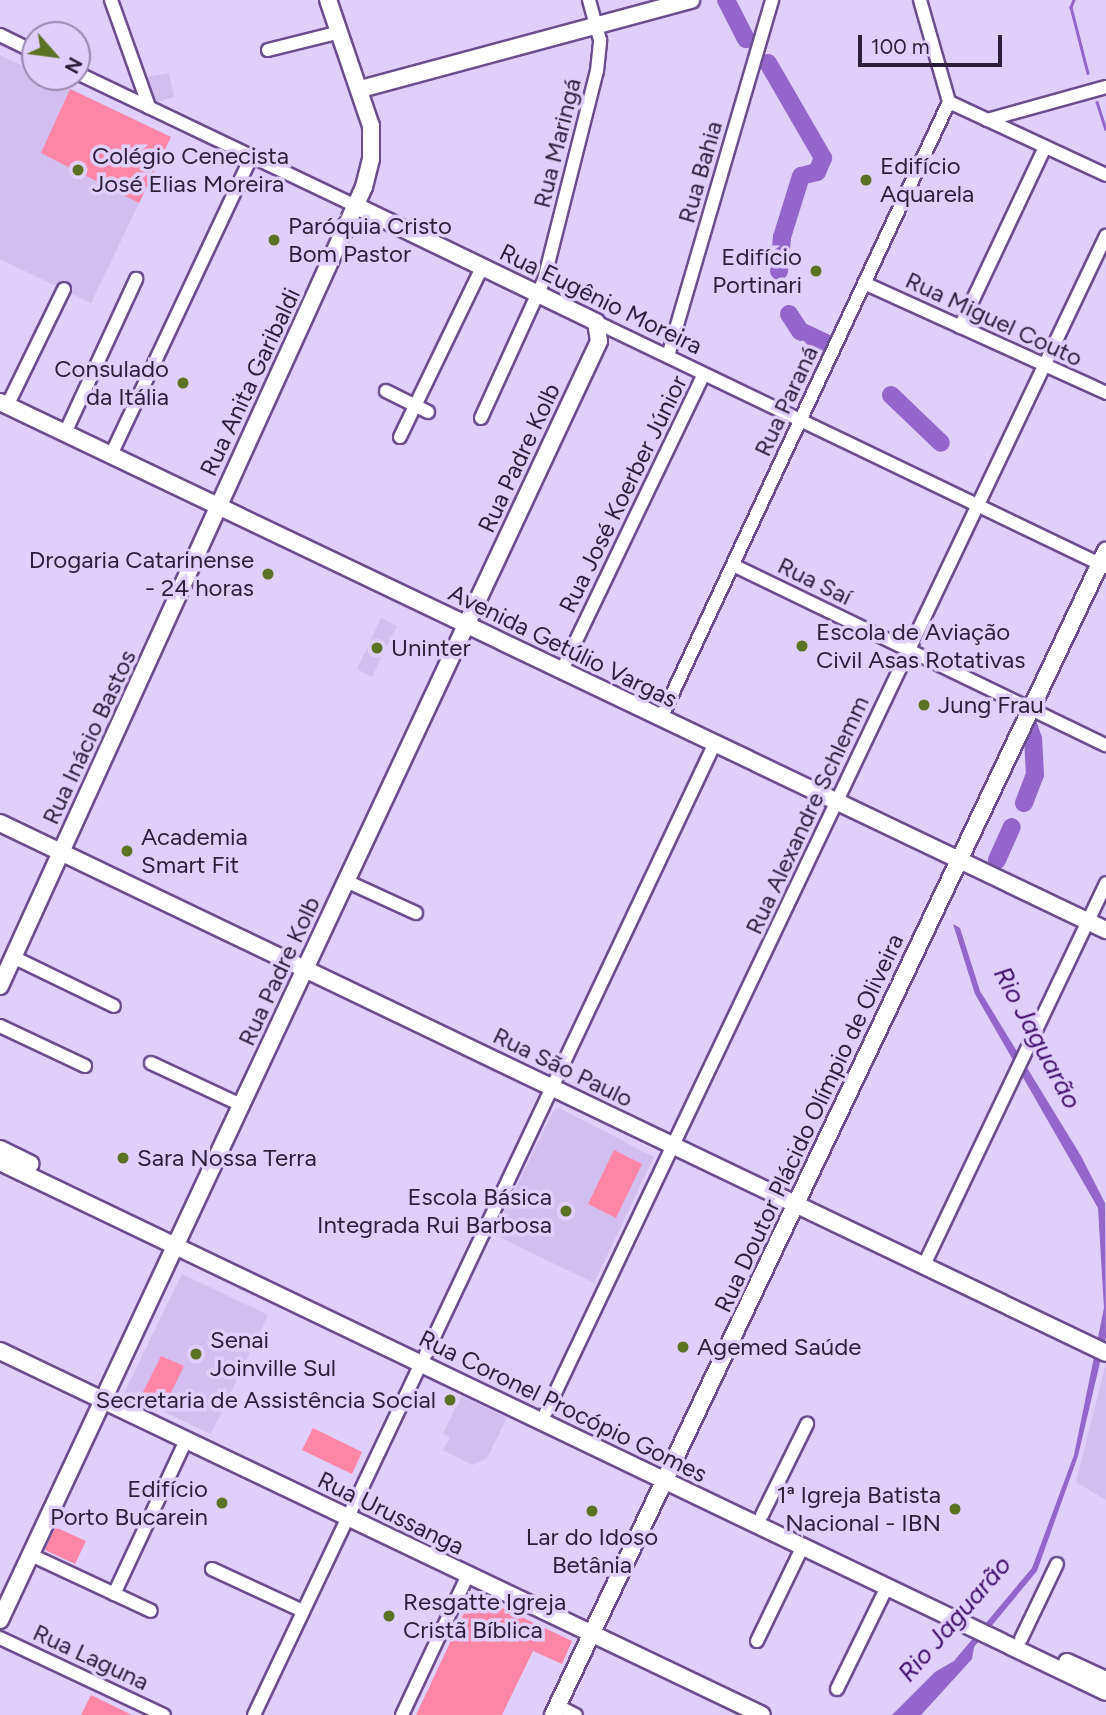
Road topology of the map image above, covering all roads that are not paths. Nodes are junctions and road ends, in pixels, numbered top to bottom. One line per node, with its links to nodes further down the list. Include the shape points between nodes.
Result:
1 (111, 0): 16 (street)
2 (328, 0): 8 (main road, Rua Anita Garibaldi)
3 (589, 0): 7 (street, Rua Maringá)
4 (691, 0): 7 (main road)
5 (772, 0): 32 (street, Rua Bahia)
6 (920, 0): 15 (street)
7 (597, 25): 14 (main road); 27 (street, Rua Maringá, via 597,71)
8 (340, 32): 11 (street); 14 (main road, Rua Anita Garibaldi)
9 (0, 35): 10 (street)
10 (21, 45)
11 (268, 50)
12 (91, 79): 16 (street, Rua Eugênio Moreira)
13 (1106, 87): 17 (street)
14 (361, 89): 21 (main road, Rua Anita Garibaldi, via 371,126 372,159)
15 (949, 102): 17 (street); 25 (street, Rua Paraná)
16 (149, 107): 19 (street, Rua Eugênio Moreira)
17 (987, 120): 18 (street)
18 (1045, 147): 20 (street); 29 (street)
19 (252, 156): 21 (street, Rua Eugênio Moreira); 44 (street)
20 (1106, 176)
21 (356, 206): 23 (main road, Rua Eugênio Moreira); 46 (main road, Rua Anita Garibaldi)
22 (1106, 236): 33 (street, Rua Alexandre Schlemm)
23 (482, 267): 27 (main road, Rua Eugênio Moreira); 38 (street)
24 (136, 279): 42 (street)
25 (864, 283): 29 (street, Rua Miguel Couto); 41 (street, Rua Paraná)
26 (64, 289): 37 (street)
27 (540, 295): 28 (main road, Rua Eugênio Moreira); 40 (street, Rua Maringá)
28 (596, 322): 30 (street, Rua Eugênio Moreira); 31 (main road)
29 (960, 327): 33 (street, Rua Miguel Couto)
30 (615, 331): 31 (street); 32 (street, Rua Eugênio Moreira)
31 (599, 341): 49 (main road, Rua Padre Kolb)
32 (668, 356): 34 (street, Rua Eugênio Moreira)
33 (1045, 365): 36 (street, Rua Miguel Couto); 45 (street, Rua Alexandre Schlemm)
34 (704, 374): 41 (street, Rua Eugênio Moreira); 51 (street, Rua José Koerber Júnior)
35 (386, 391): 38 (street)
36 (1106, 393)
37 (3, 406): 42 (main road, Avenida Getúlio Vargas)
38 (415, 406): 39 (street); 43 (street)
39 (428, 412)
40 (481, 418)
41 (800, 420): 45 (street, Rua Eugênio Moreira); 48 (street, Rua Paraná)
42 (65, 433): 44 (main road, Avenida Getúlio Vargas)
43 (400, 437)
44 (111, 455): 46 (main road, Avenida Getúlio Vargas)
45 (978, 505): 47 (street, Rua Eugênio Moreira); 50 (street, Rua Alexandre Schlemm)
46 (219, 507): 49 (main road, Avenida Getúlio Vargas); 58 (main road, Rua Inácio Bastos)
47 (1104, 560): 52 (main road, Rua Doutor Plácido Olímpio de Oliveira)
48 (733, 565): 50 (street, Rua Saí); 53 (street, Rua Paraná)
49 (466, 625): 51 (main road, Avenida Getúlio Vargas); 60 (main road, Rua Padre Kolb)
50 (909, 650): 52 (street, Rua Saí); 56 (street, Rua Alexandre Schlemm)
51 (562, 670): 53 (main road, Avenida Getúlio Vargas)
52 (1031, 709): 55 (street, Rua Saí); 59 (main road, Rua Doutor Plácido Olímpio de Oliveira)
53 (661, 718): 54 (main road, Avenida Getúlio Vargas)
54 (715, 743): 56 (main road, Avenida Getúlio Vargas); 72 (street)
55 (1106, 746)
56 (837, 802): 59 (main road, Avenida Getúlio Vargas); 74 (street, Rua Alexandre Schlemm)
57 (0, 822): 58 (main road, Rua São Paulo)
58 (61, 852): 65 (main road, Rua Inácio Bastos); 66 (main road, Rua São Paulo)
59 (959, 860): 63 (main road, Avenida Getúlio Vargas); 77 (main road, Rua Doutor Plácido Olímpio de Oliveira)
60 (346, 881): 62 (street); 66 (main road, Rua Padre Kolb)
61 (1106, 883): 63 (street)
62 (416, 913)
63 (1088, 921): 64 (main road, Avenida Getúlio Vargas); 79 (street)
64 (1106, 930)
65 (13, 957): 67 (main road, Rua Inácio Bastos); 68 (street)
66 (305, 969): 72 (main road, Rua São Paulo); 73 (main road, Rua Padre Kolb)
67 (0, 986)
68 (114, 1006)
69 (0, 1026): 71 (street)
70 (151, 1063): 73 (street)
71 (85, 1066)
72 (552, 1087): 74 (main road, Rua São Paulo); 82 (street)
73 (241, 1105): 78 (main road, Rua Padre Kolb)
74 (673, 1145): 77 (main road, Rua São Paulo); 84 (street, Rua Alexandre Schlemm)
75 (0, 1149): 78 (main road, Rua Coronel Procópio Gomes)
76 (0, 1161): 78 (main road, Rua Coronel Procópio Gomes)
77 (796, 1204): 79 (main road, Rua São Paulo); 87 (main road, Rua Doutor Plácido Olímpio de Oliveira)
78 (178, 1241): 82 (main road, Rua Coronel Procópio Gomes); 83 (main road, Rua Padre Kolb)
79 (924, 1265): 80 (main road, Rua São Paulo)
80 (1100, 1350)
81 (0, 1351): 83 (main road, Rua Urussanga)
82 (423, 1358): 84 (main road, Rua Coronel Procópio Gomes); 87 (main road, Rua Coronel Procópio Gomes); 89 (street)
83 (103, 1400): 86 (main road, Rua Urussanga); 91 (main road, Rua Padre Kolb)
84 (546, 1412): 87 (main road, Rua Coronel Procópio Gomes)
85 (807, 1424): 88 (street)
86 (186, 1440): 89 (main road, Rua Urussanga); 96 (street)
87 (667, 1475): 88 (main road, Rua Coronel Procópio Gomes); 90 (main road, Rua Coronel Procópio Gomes); 102 (main road, Rua Doutor Plácido Olímpio de Oliveira)
88 (762, 1515): 100 (main road, Rua Coronel Procópio Gomes)
89 (348, 1517): 94 (main road, Rua Urussanga); 98 (street)
90 (803, 1546): 95 (main road, Rua Coronel Procópio Gomes); 105 (street)
91 (31, 1555): 96 (street); 99 (main road, Rua Padre Kolb)
92 (1057, 1564): 104 (street)
93 (212, 1569): 98 (street)
94 (468, 1575): 102 (main road, Rua Urussanga); 112 (street)
95 (887, 1587): 100 (main road, Rua Coronel Procópio Gomes); 107 (street)
96 (114, 1594): 97 (street)
97 (151, 1611)
98 (303, 1611): 111 (street)
99 (0, 1620)
100 (975, 1623): 101 (main road, Rua Coronel Procópio Gomes)
101 (995, 1633): 104 (main road, Rua Coronel Procópio Gomes); 108 (main road, Rua Coronel Procópio Gomes)
102 (592, 1634): 109 (main road, Rua Doutor Plácido Olímpio de Oliveira); 114 (main road, Rua Urussanga)
103 (0, 1637): 110 (street, Rua Laguna)
104 (1021, 1639): 106 (main road, Rua Coronel Procópio Gomes)
105 (757, 1640)
106 (1106, 1680)
107 (837, 1689)
108 (1106, 1692)
109 (555, 1710): 113 (street)
110 (164, 1715)
111 (254, 1715)
112 (402, 1715)
113 (576, 1715)
114 (762, 1715)

